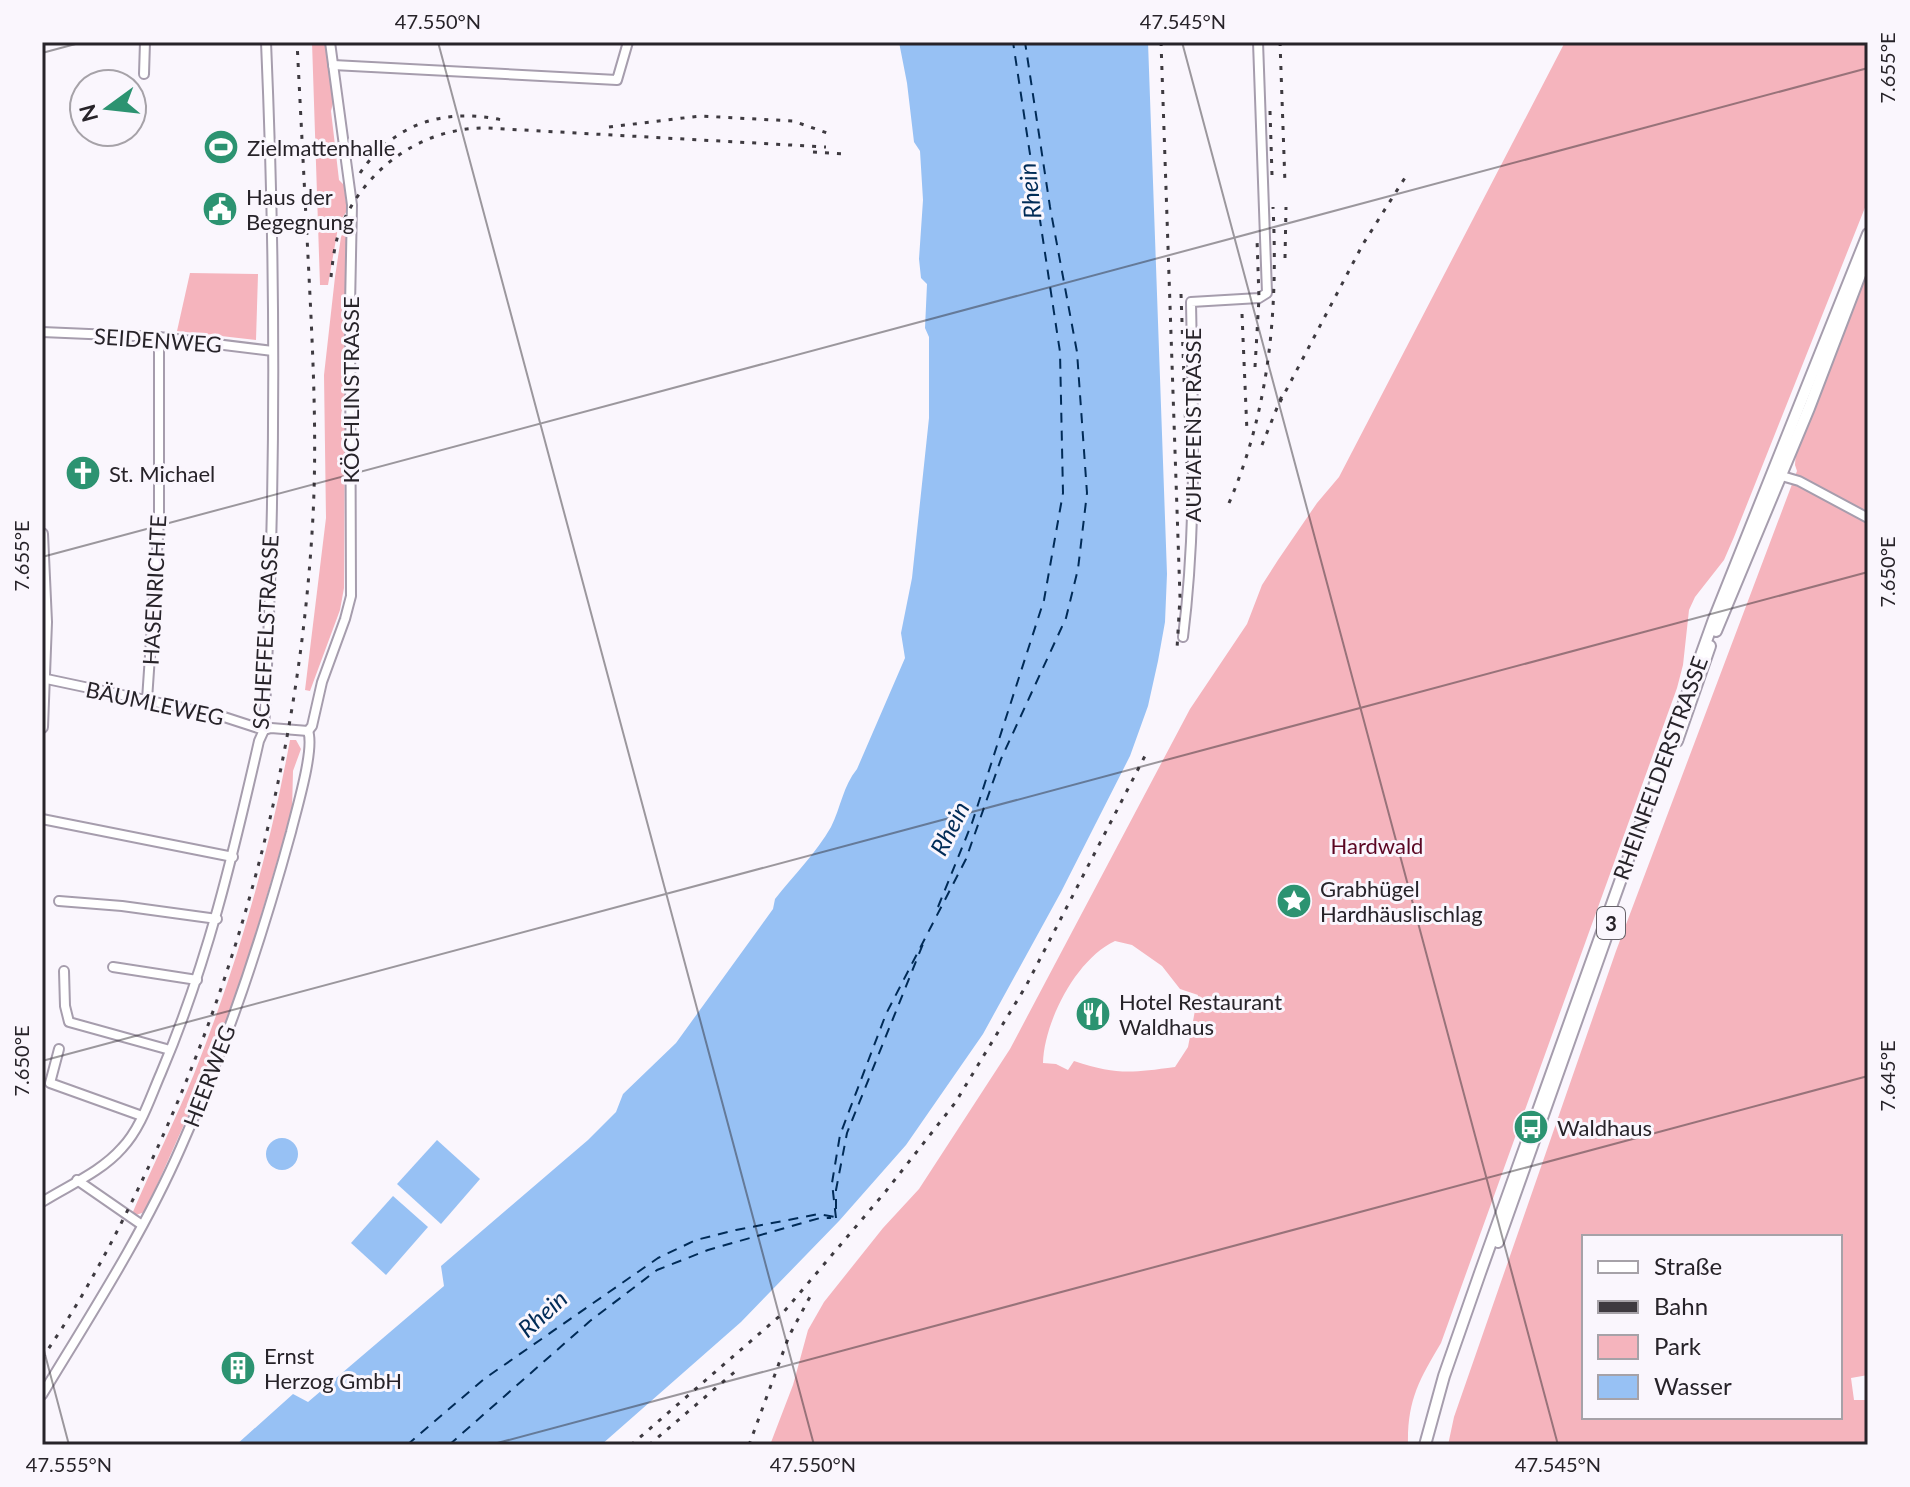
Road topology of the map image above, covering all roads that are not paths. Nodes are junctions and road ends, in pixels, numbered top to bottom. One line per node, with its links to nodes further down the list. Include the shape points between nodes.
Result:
1 (145, 42): 7 (street)
2 (266, 42): 12 (street, SCHEFFELSTRASSE)
3 (330, 42): 6 (street, KÖCHLINSTRASSE)
4 (628, 42): 6 (street, via 617,80)
5 (1258, 42): 16 (street, AUHAFENSTRASSE, via 1267,293 1259,298 1191,302 1194,501)
6 (333, 65): 21 (street, KÖCHLINSTRASSE, via 352,205 351,596)
7 (144, 68)
8 (1868, 234): 13 (main road, RHEINFELDERSTRASSE / 3)
9 (1868, 254): 13 (main road, RHEINFELDERSTRASSE / 3)
10 (42, 332): 11 (street, SEIDENWEG)
11 (159, 337): 12 (street, SEIDENWEG); 18 (street, HASENRICHTE, via 159,522)
12 (273, 351): 20 (street, SCHEFFELSTRASSE)
13 (1777, 474): 14 (street); 36 (main road, RHEINFELDERSTRASSE / 3, via 1705,642 1444,1376); 37 (main road, RHEINFELDERSTRASSE / 3, via 1471,1317)
14 (1868, 518)
15 (42, 534): 17 (main road)
16 (1183, 637)
17 (43, 678): 18 (street, BÄUMLEWEG); 19 (main road)
18 (147, 700): 20 (street, BÄUMLEWEG)
19 (42, 727)
20 (264, 730): 21 (street); 23 (street, SCHEFFELSTRASSE)
21 (306, 732): 34 (street, HEERWEG, via 311,739 294,820 231,1019 181,1147)
22 (42, 819): 23 (street)
23 (233, 857): 25 (street, SCHEFFELSTRASSE)
24 (59, 901): 25 (street)
25 (217, 919): 28 (street, SCHEFFELSTRASSE)
26 (113, 967): 28 (street)
27 (64, 971): 30 (street, via 69,1022)
28 (197, 980): 30 (street, SCHEFFELSTRASSE)
29 (59, 1049): 31 (street, via 50,1083)
30 (170, 1050): 31 (street, SCHEFFELSTRASSE)
31 (142, 1116): 32 (street, SCHEFFELSTRASSE, via 124,1146)
32 (77, 1180): 33 (street, SCHEFFELSTRASSE); 34 (street)
33 (42, 1202)
34 (142, 1225): 35 (street, HEERWEG)
35 (42, 1395)
36 (1425, 1445)
37 (1432, 1445)

